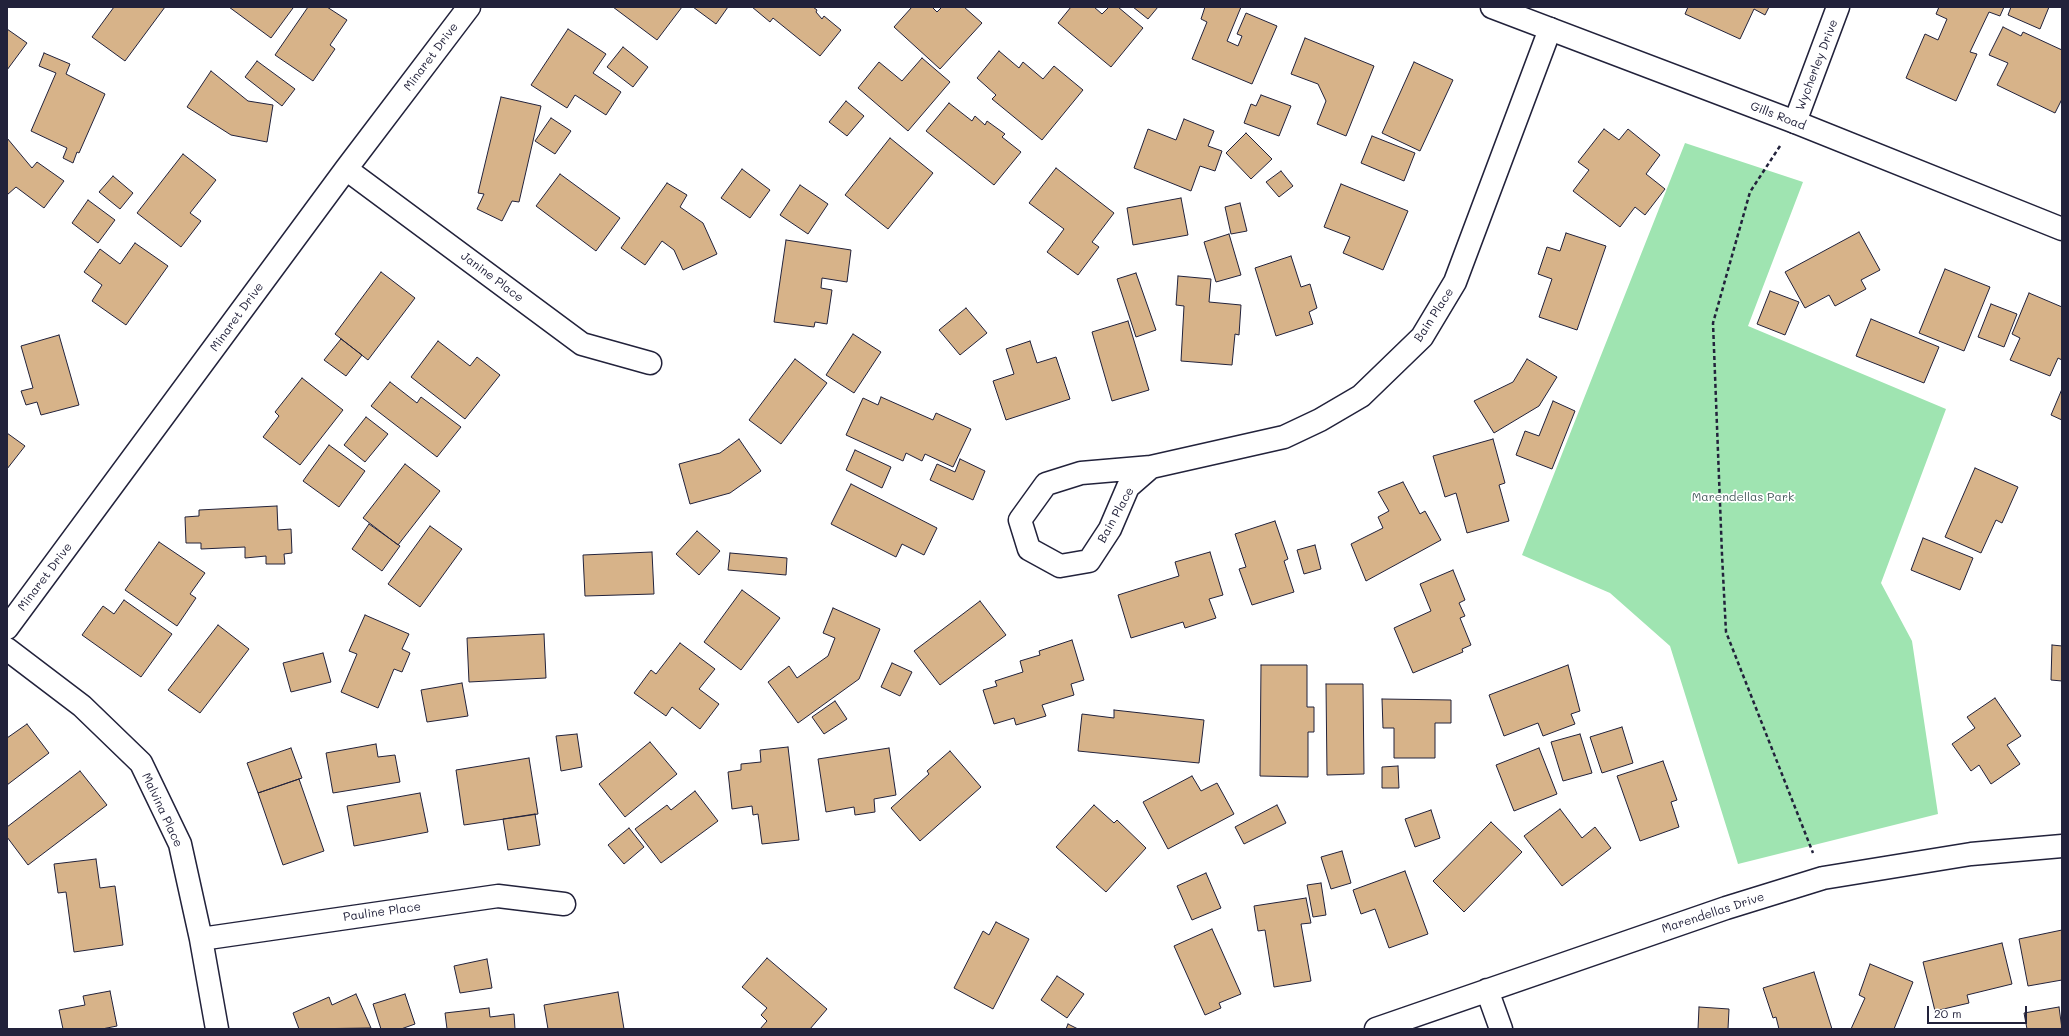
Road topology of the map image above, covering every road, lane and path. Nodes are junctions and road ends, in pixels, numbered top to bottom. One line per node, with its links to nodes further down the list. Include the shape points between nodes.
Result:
1 (469, 7): 6 (street, Minaret Drive)
2 (1492, 7): 4 (street, Gills Road)
3 (1838, 7): 5 (street, Wycherley Drive)
4 (1550, 29): 5 (street, Gills Road); 9 (street, Bain Place, via 1455,282 1422,337 1361,396 1320,420 1284,437)
5 (1795, 122): 7 (street, Gills Road); 13 (path, via 1750,192 1713,323 1726,632)
6 (346, 169): 8 (street, Janine Place, via 582,344); 10 (street, Minaret Drive)
7 (2062, 229)
8 (650, 363)
9 (1151, 466): 9 (street, Bain Place, via 1128,487 1110,529 1089,561 1060,566 1028,549 1020,520 1046,484 1081,473)
10 (7, 628)
11 (7, 649): 15 (street, Malvina Place, via 82,706 141,763 180,844)
12 (2062, 846): 13 (street, Marendellas Drive, via 1971,854)
13 (1822, 878): 16 (street, Marendellas Drive)
14 (564, 904): 15 (street, Pauline Place, via 498,896)
15 (201, 939): 17 (street, Malvina Place)
16 (1487, 990): 18 (street, Marendellas Drive); 19 (street)
17 (217, 1029)
18 (1376, 1029)
19 (1501, 1029)

